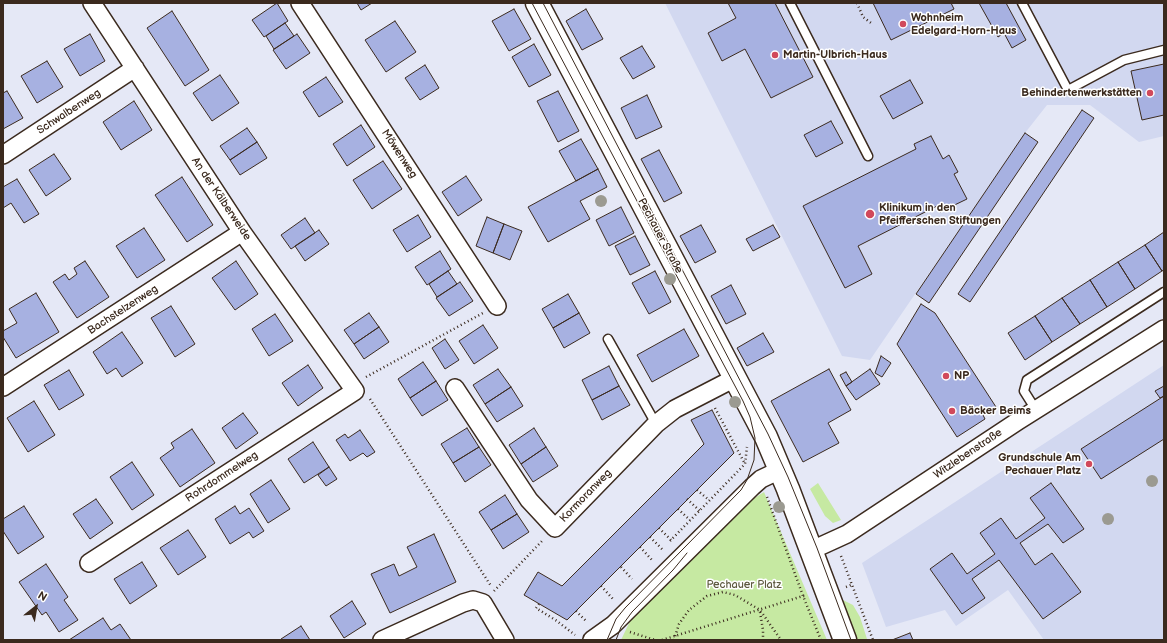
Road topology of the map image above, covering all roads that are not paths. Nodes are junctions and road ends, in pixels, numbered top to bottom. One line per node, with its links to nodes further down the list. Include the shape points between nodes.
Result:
1 (92, 3): 7 (street, An der Kälberweide)
2 (300, 3): 12 (street, Möwenweg)
3 (537, 3): 15 (main road, Pechauer Straße)
4 (790, 3): 9 (lane)
5 (1022, 3): 6 (lane, via 1068,90 1124,60)
6 (1164, 50)
7 (135, 68): 8 (street, Schwalbenweg); 10 (street, An der Kälberweide)
8 (3, 155)
9 (868, 156)
10 (242, 232): 16 (street, Bachstelzenweg); 18 (street, An der Kälberweide)
11 (1164, 292): 19 (lane, via 1028,379 1024,391)
12 (497, 306)
13 (1164, 329): 19 (street, Witzlebenstraße)
14 (608, 339): 20 (lane)
15 (735, 378): 20 (street, Kormoranweg, via 675,410); 21 (main road, Pechauer Straße)
16 (3, 387)
17 (455, 388): 20 (street, Kormoranweg, via 529,500 554,528)
18 (355, 391): 23 (street, Rohrdommelweg)
19 (1036, 410): 22 (street, Witzlebenstraße, via 835,541)
20 (656, 424)
21 (780, 470): 22 (main road); 24 (street, via 752,486)
22 (812, 550): 28 (main road)
23 (89, 563)
24 (610, 632): 25 (street)
25 (584, 634)
26 (382, 640): 27 (street, via 463,602 491,597)
27 (505, 640)
28 (845, 640)

